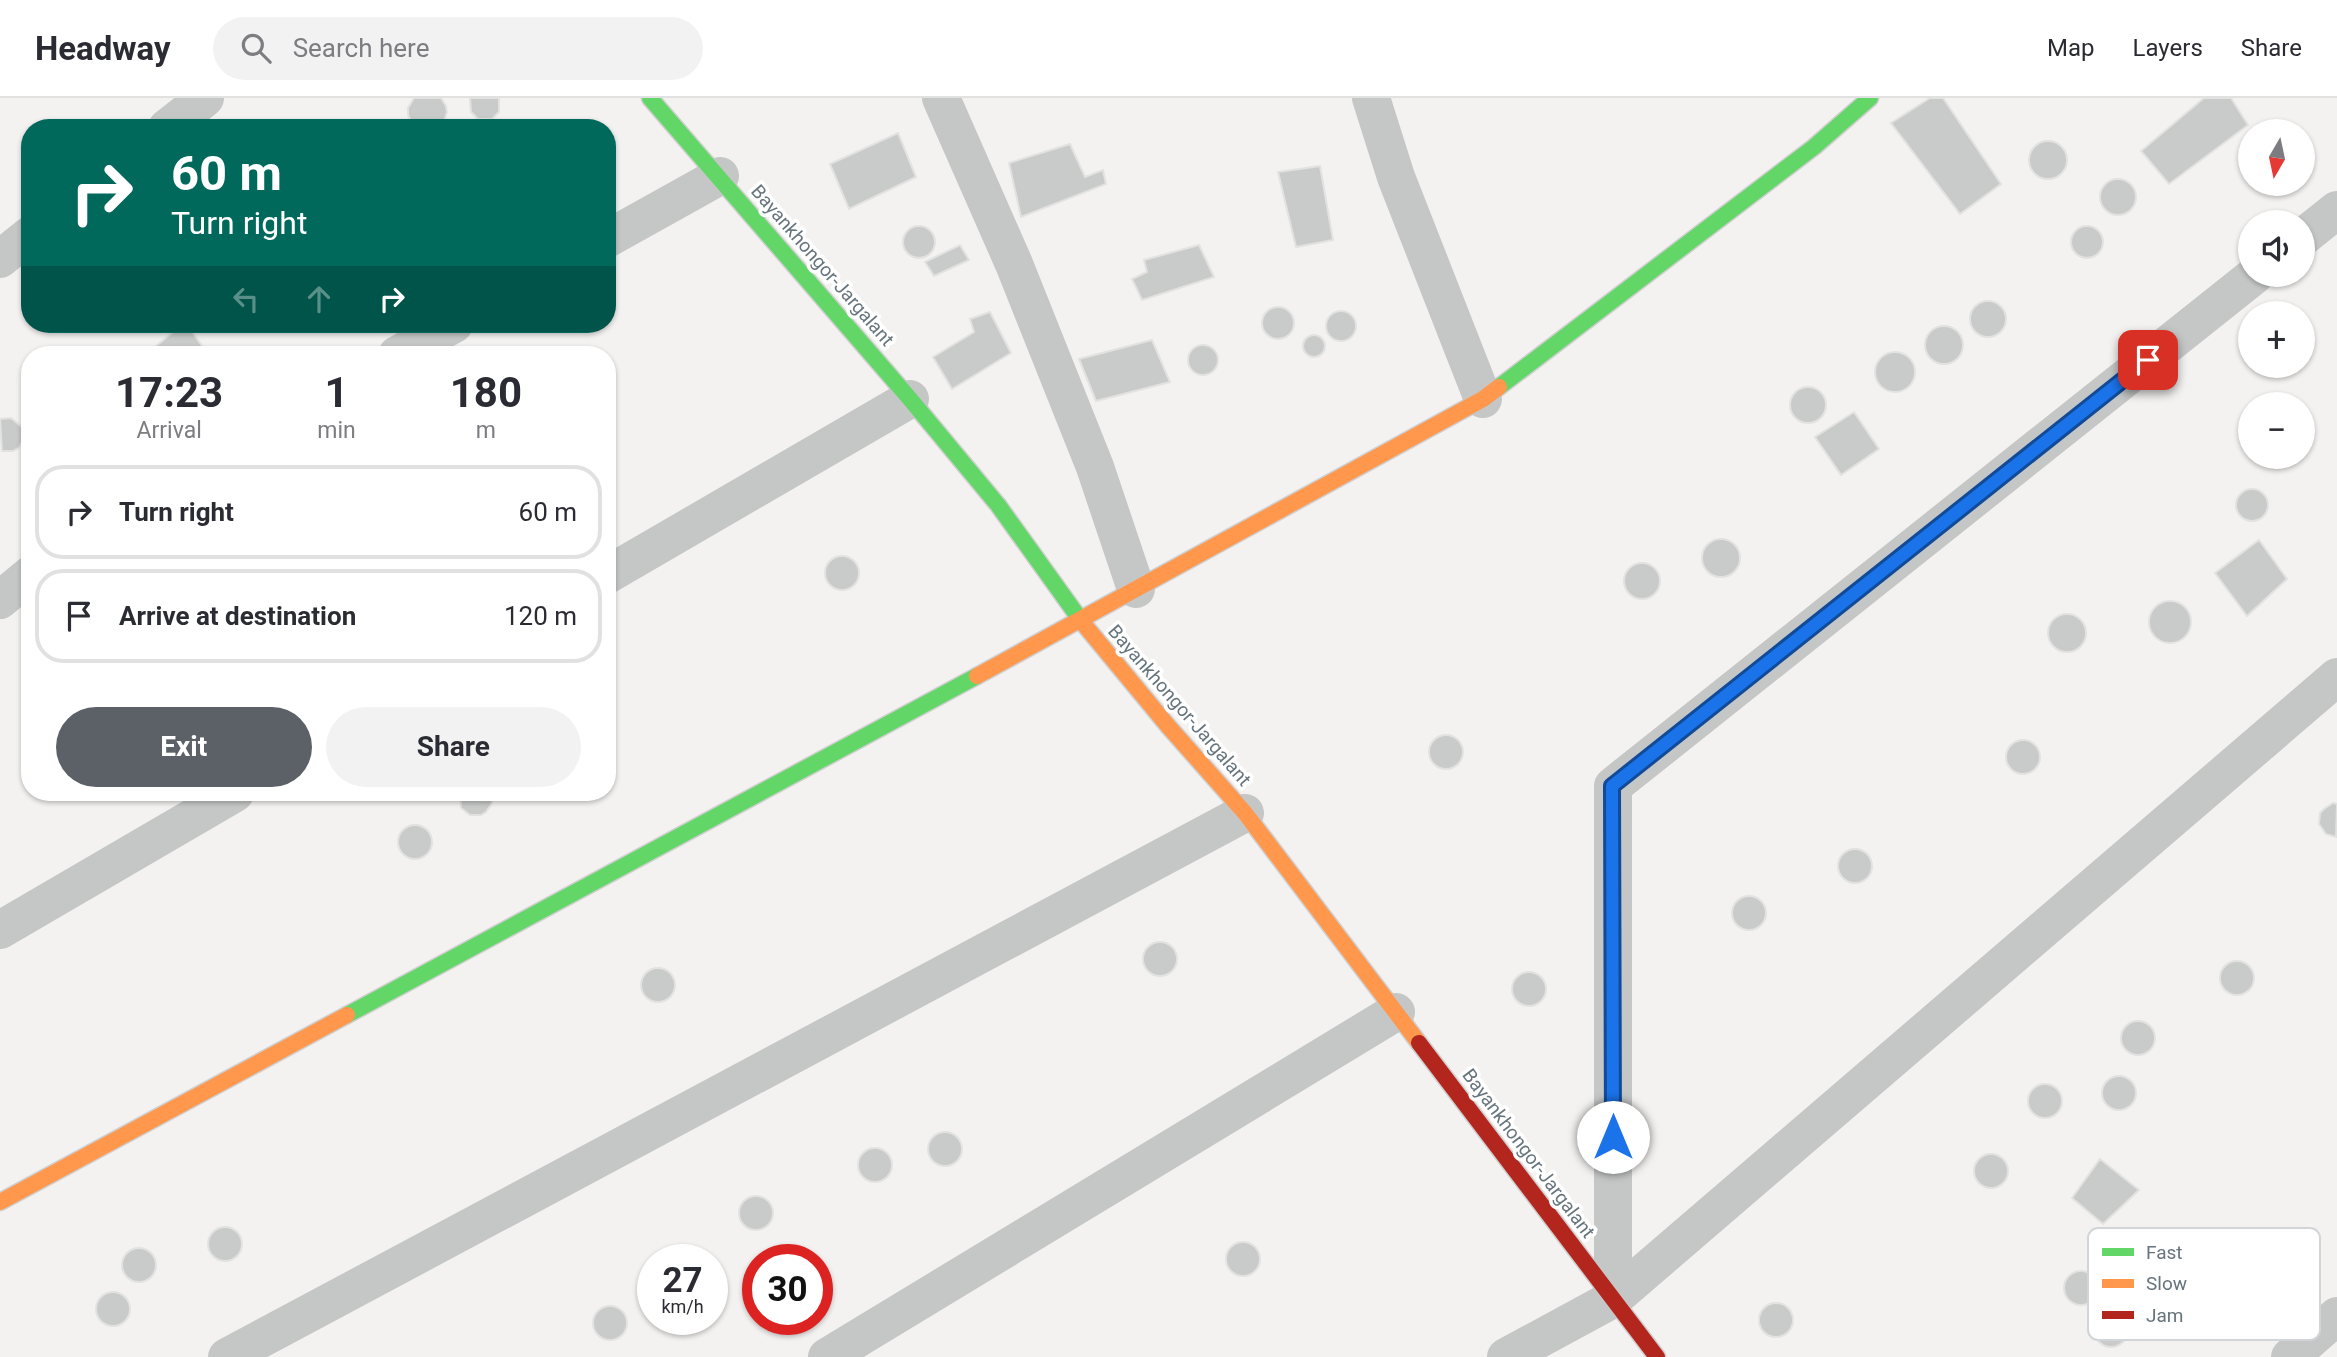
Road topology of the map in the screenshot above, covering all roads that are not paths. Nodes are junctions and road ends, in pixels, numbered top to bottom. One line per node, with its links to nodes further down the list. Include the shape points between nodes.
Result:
1 (205, 98): 6 (street)
2 (650, 98): 7 (street, Bayankhongor-Jargalant)
3 (941, 98): 20 (street, via 1095,467)
4 (1371, 98): 17 (street, via 1396,177)
5 (1870, 98): 17 (street, via 1814,147)
6 (178, 119)
7 (720, 176): 10 (street); 16 (street, Bayankhongor-Jargalant)
8 (2337, 210): 9 (street)
9 (2315, 227)
10 (616, 234)
11 (21, 242): 12 (street)
12 (0, 259)
13 (2240, 287): 29 (street, via 1612,786)
14 (437, 333): 15 (street)
15 (414, 346)
16 (910, 399): 18 (street); 22 (street, Bayankhongor-Jargalant, via 998,505)
17 (1483, 399): 20 (street)
18 (616, 570)
19 (21, 582): 21 (street)
20 (1136, 589): 22 (street)
21 (0, 600)
22 (1080, 620): 25 (street, Bayankhongor-Jargalant); 28 (street)
23 (2337, 677): 29 (street)
24 (221, 801): 26 (street)
25 (1245, 813): 27 (street, Bayankhongor-Jargalant); 33 (street)
26 (0, 930)
27 (1396, 1012): 29 (street, Bayankhongor-Jargalant); 34 (street)
28 (0, 1202)
29 (1613, 1299): 35 (street); 36 (street, Bayankhongor-Jargalant)
30 (2337, 1316): 31 (street)
31 (2320, 1331)
32 (2309, 1340): 37 (street)
33 (227, 1357)
34 (827, 1357)
35 (1506, 1357)
36 (1657, 1357)
37 (2290, 1357)

